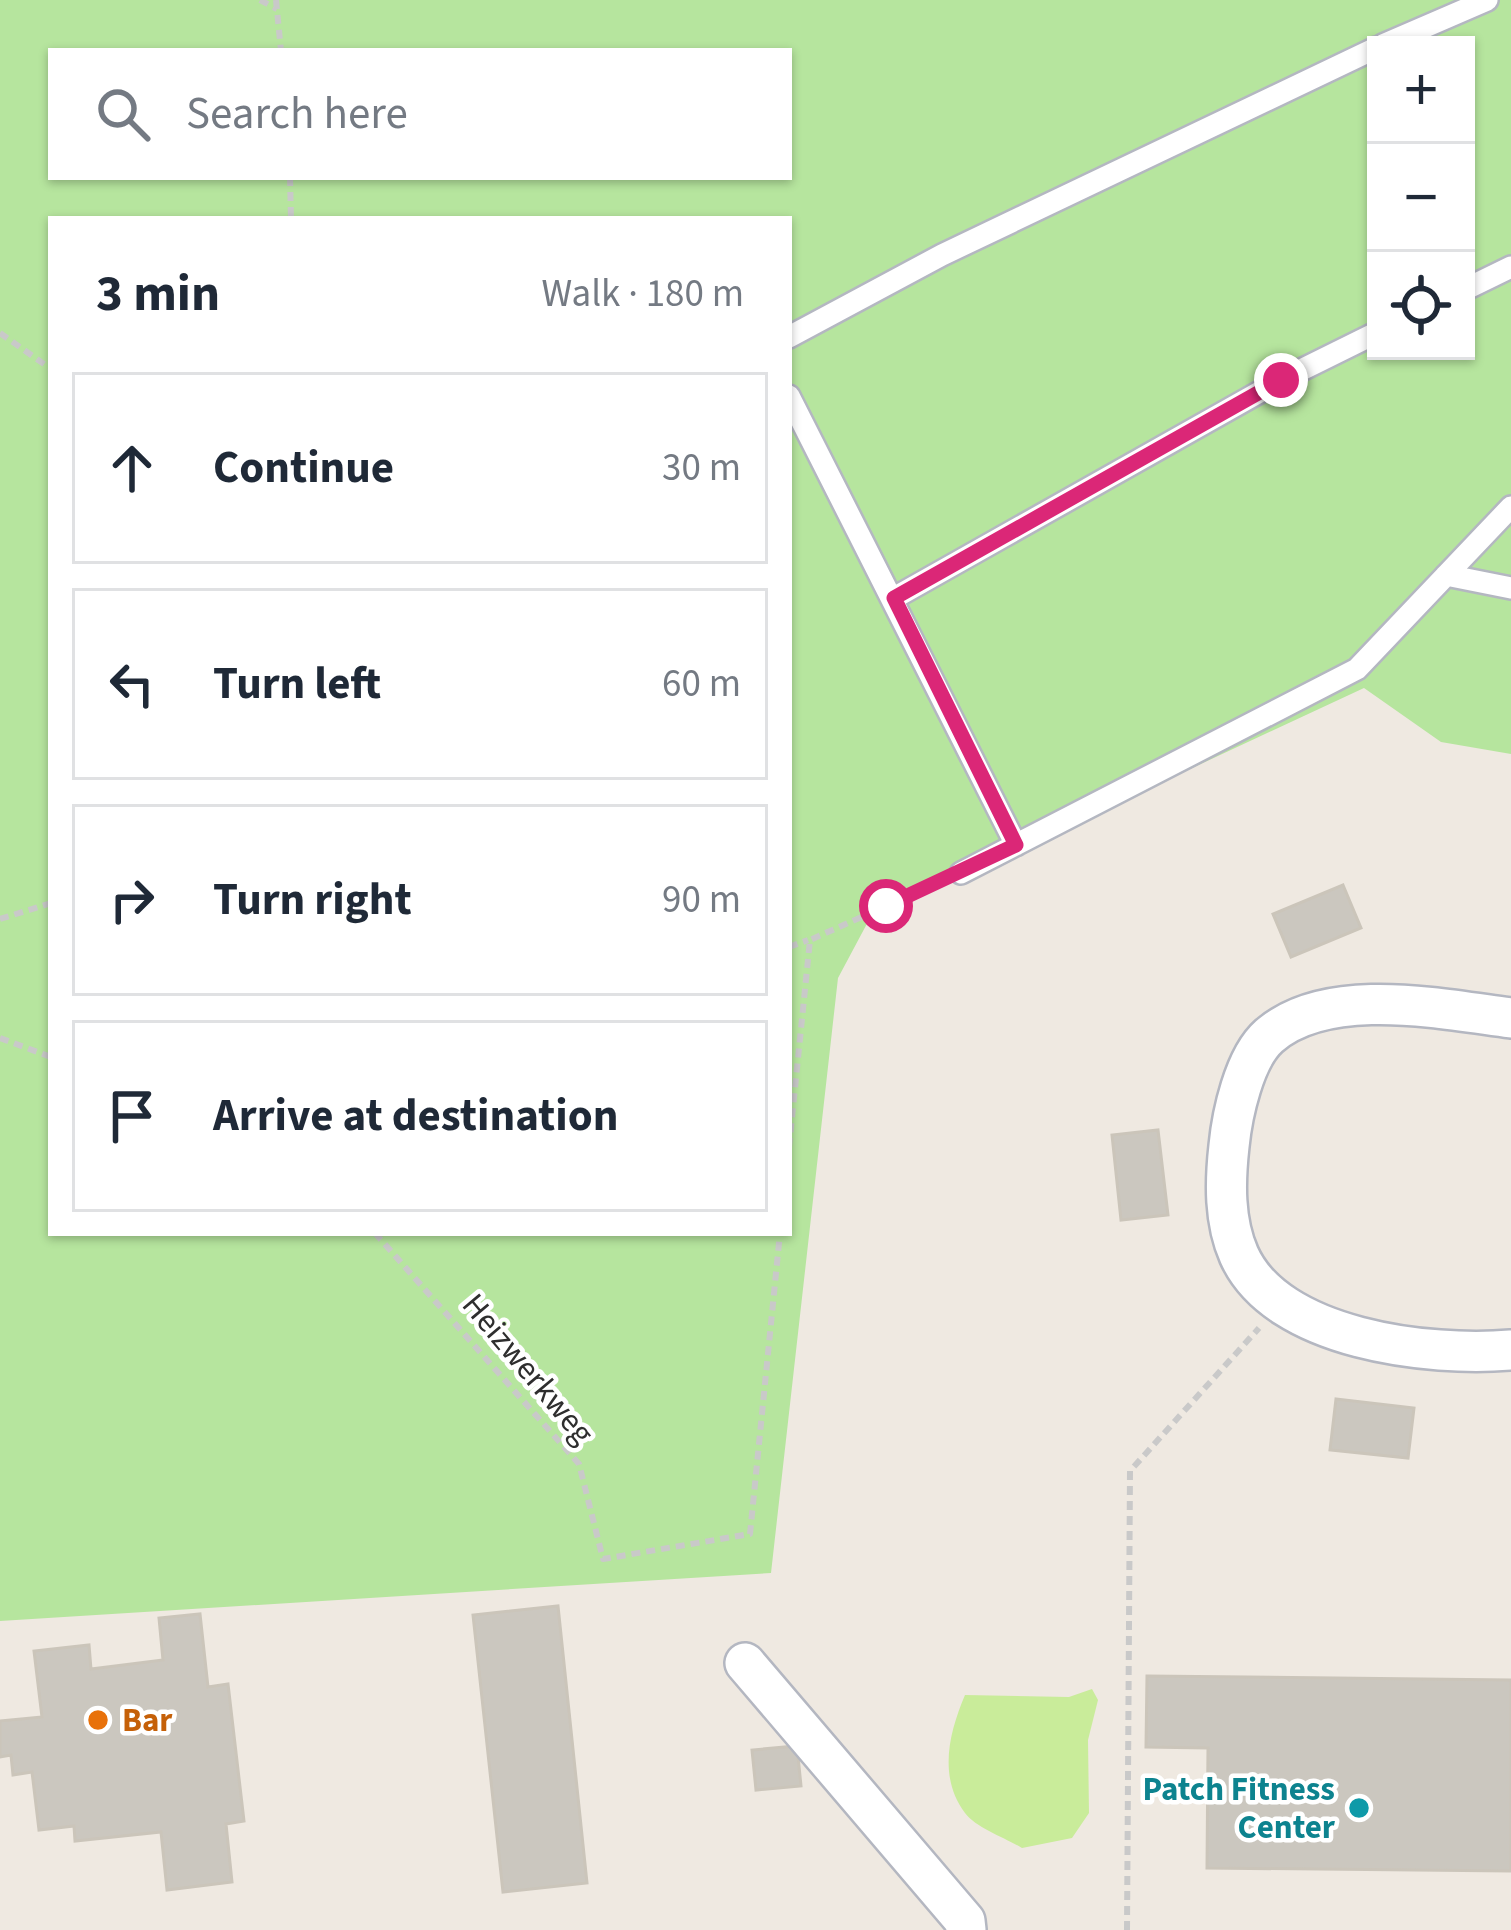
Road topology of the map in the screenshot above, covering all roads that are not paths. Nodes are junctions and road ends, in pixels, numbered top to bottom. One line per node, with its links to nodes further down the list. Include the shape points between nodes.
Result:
1 (1487, 0): 2 (lane)
2 (1405, 36)
3 (1367, 53): 6 (lane, via 982,236)
4 (1511, 267): 5 (lane)
5 (1475, 285)
6 (792, 336)
7 (1367, 337): 12 (lane)
8 (792, 402): 12 (lane)
9 (1511, 507): 10 (lane)
10 (1446, 575): 11 (lane); 13 (lane, via 1357,669)
11 (1511, 588)
12 (894, 598): 13 (lane)
13 (1016, 845): 14 (lane)
14 (961, 872)
15 (1511, 1018): 16 (street, via 1388,1002 1318,1013 1268,1036 1234,1102 1224,1189 1240,1257 1282,1303 1349,1338)
16 (1511, 1350)
17 (745, 1663): 18 (street)
18 (966, 1930)

